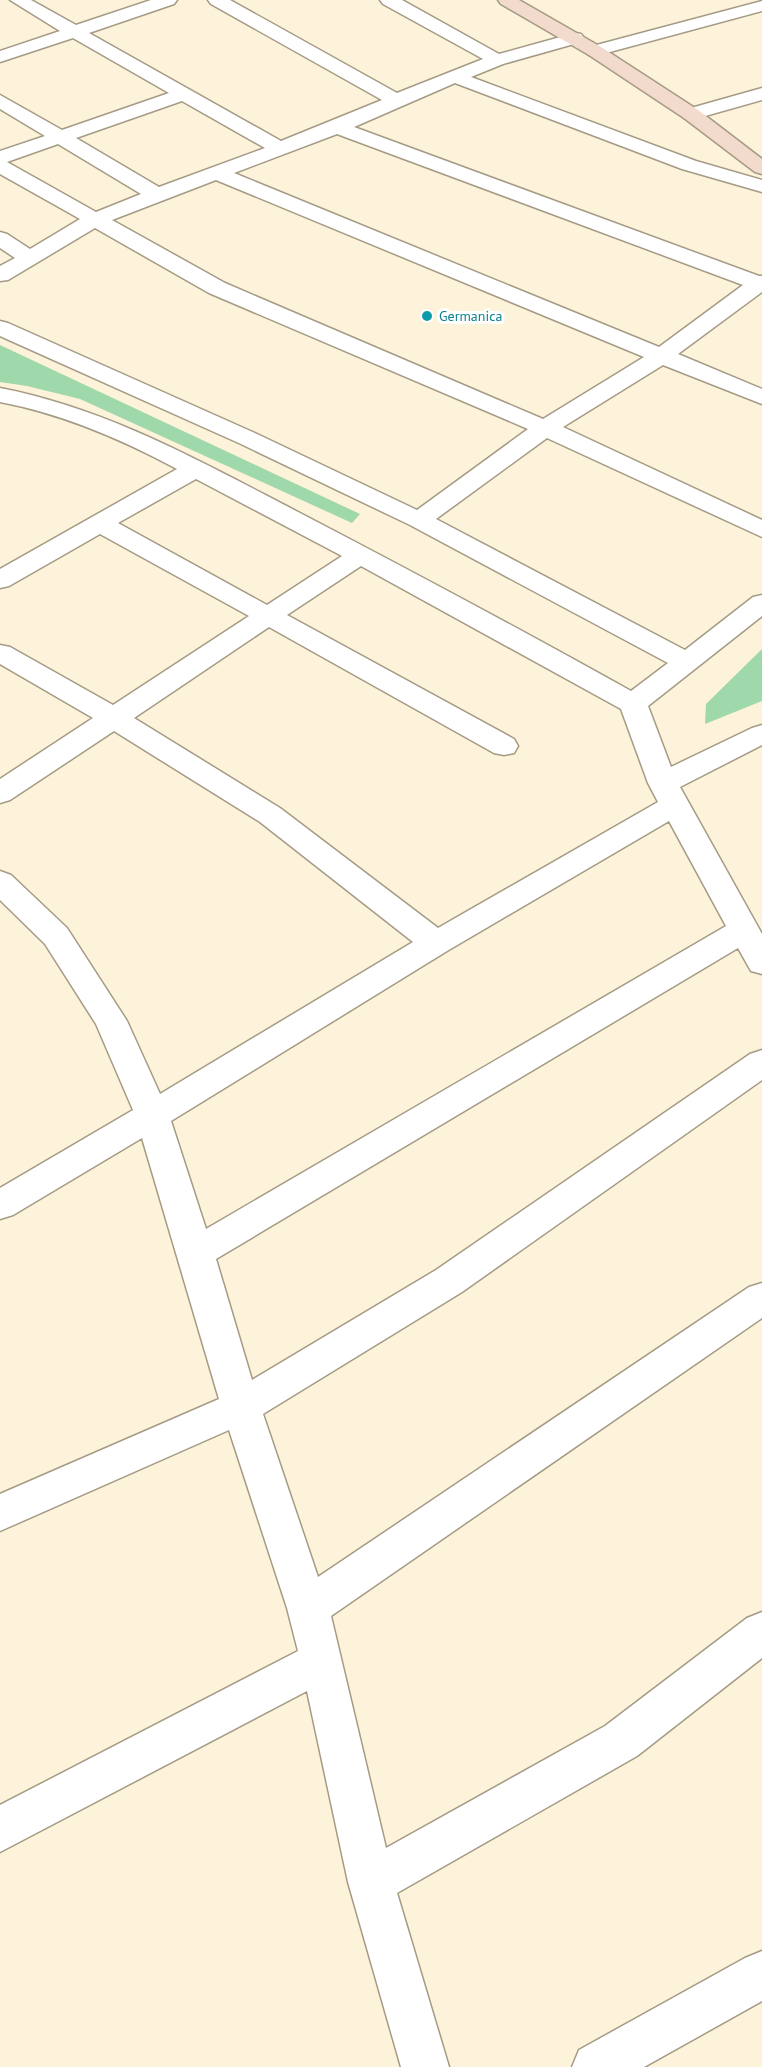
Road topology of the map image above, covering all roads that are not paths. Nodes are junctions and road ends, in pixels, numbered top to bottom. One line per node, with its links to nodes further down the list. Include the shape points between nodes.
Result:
1 (19, 0): 7 (street)
2 (168, 0): 7 (street)
3 (217, 0): 15 (street)
4 (389, 0): 11 (street)
5 (507, 0): 8 (street)
6 (762, 6): 9 (street)
7 (75, 32): 10 (street); 13 (street)
8 (575, 38): 9 (street); 11 (street)
9 (595, 51): 17 (street)
10 (0, 57)
11 (497, 60): 12 (street)
12 (454, 77): 15 (street); 25 (street, via 689,165)
13 (183, 94): 19 (street); 20 (street)
14 (762, 94): 17 (street)
15 (396, 100): 18 (street)
16 (0, 101): 19 (street)
17 (691, 114): 22 (street)
18 (337, 127): 20 (street); 31 (street)
19 (60, 138): 21 (street); 26 (street)
20 (279, 148): 24 (street)
21 (0, 158)
22 (759, 164)
23 (0, 166): 27 (street)
24 (216, 172): 26 (street); 33 (street)
25 (762, 186)
26 (157, 195): 27 (street)
27 (94, 220): 29 (street); 36 (street, via 217,288)
28 (0, 238): 29 (street)
29 (29, 258): 30 (street)
30 (0, 275)
31 (761, 284): 33 (street)
32 (0, 328): 38 (street)
33 (661, 356): 35 (street); 36 (street)
34 (0, 394): 37 (street, via 27,398 103,425)
35 (762, 397)
36 (545, 428): 38 (street); 40 (street)
37 (195, 469): 39 (street); 41 (street)
38 (419, 520): 46 (street)
39 (99, 523): 42 (street); 44 (street)
40 (762, 530)
41 (360, 555): 44 (street); 47 (street, via 523,640)
42 (0, 580)
43 (762, 603): 46 (street)
44 (268, 616): 48 (street); 50 (street)
45 (0, 653): 48 (street)
46 (686, 661): 47 (street)
47 (633, 704): 52 (street)
48 (114, 718): 51 (street); 55 (street, via 270,815)
49 (762, 734): 52 (street)
50 (504, 747)
51 (0, 794)
52 (669, 794): 54 (street); 55 (street)
53 (0, 882): 58 (street, via 56,936 111,1021)
54 (743, 931): 56 (street); 60 (street)
55 (436, 943): 58 (street)
56 (762, 963)
57 (762, 1063): 62 (street, via 449,1281)
58 (152, 1114): 59 (street); 60 (street)
59 (0, 1204)
60 (196, 1253): 62 (street)
61 (762, 1298): 64 (street)
62 (241, 1407): 63 (street); 64 (street)
63 (0, 1513)
64 (308, 1608): 66 (street)
65 (762, 1632): 68 (street, via 621,1741)
66 (322, 1661): 67 (street); 68 (street)
67 (0, 1829)
68 (371, 1882): 70 (street)
69 (762, 1975): 71 (street)
70 (424, 2067)
71 (596, 2067)

